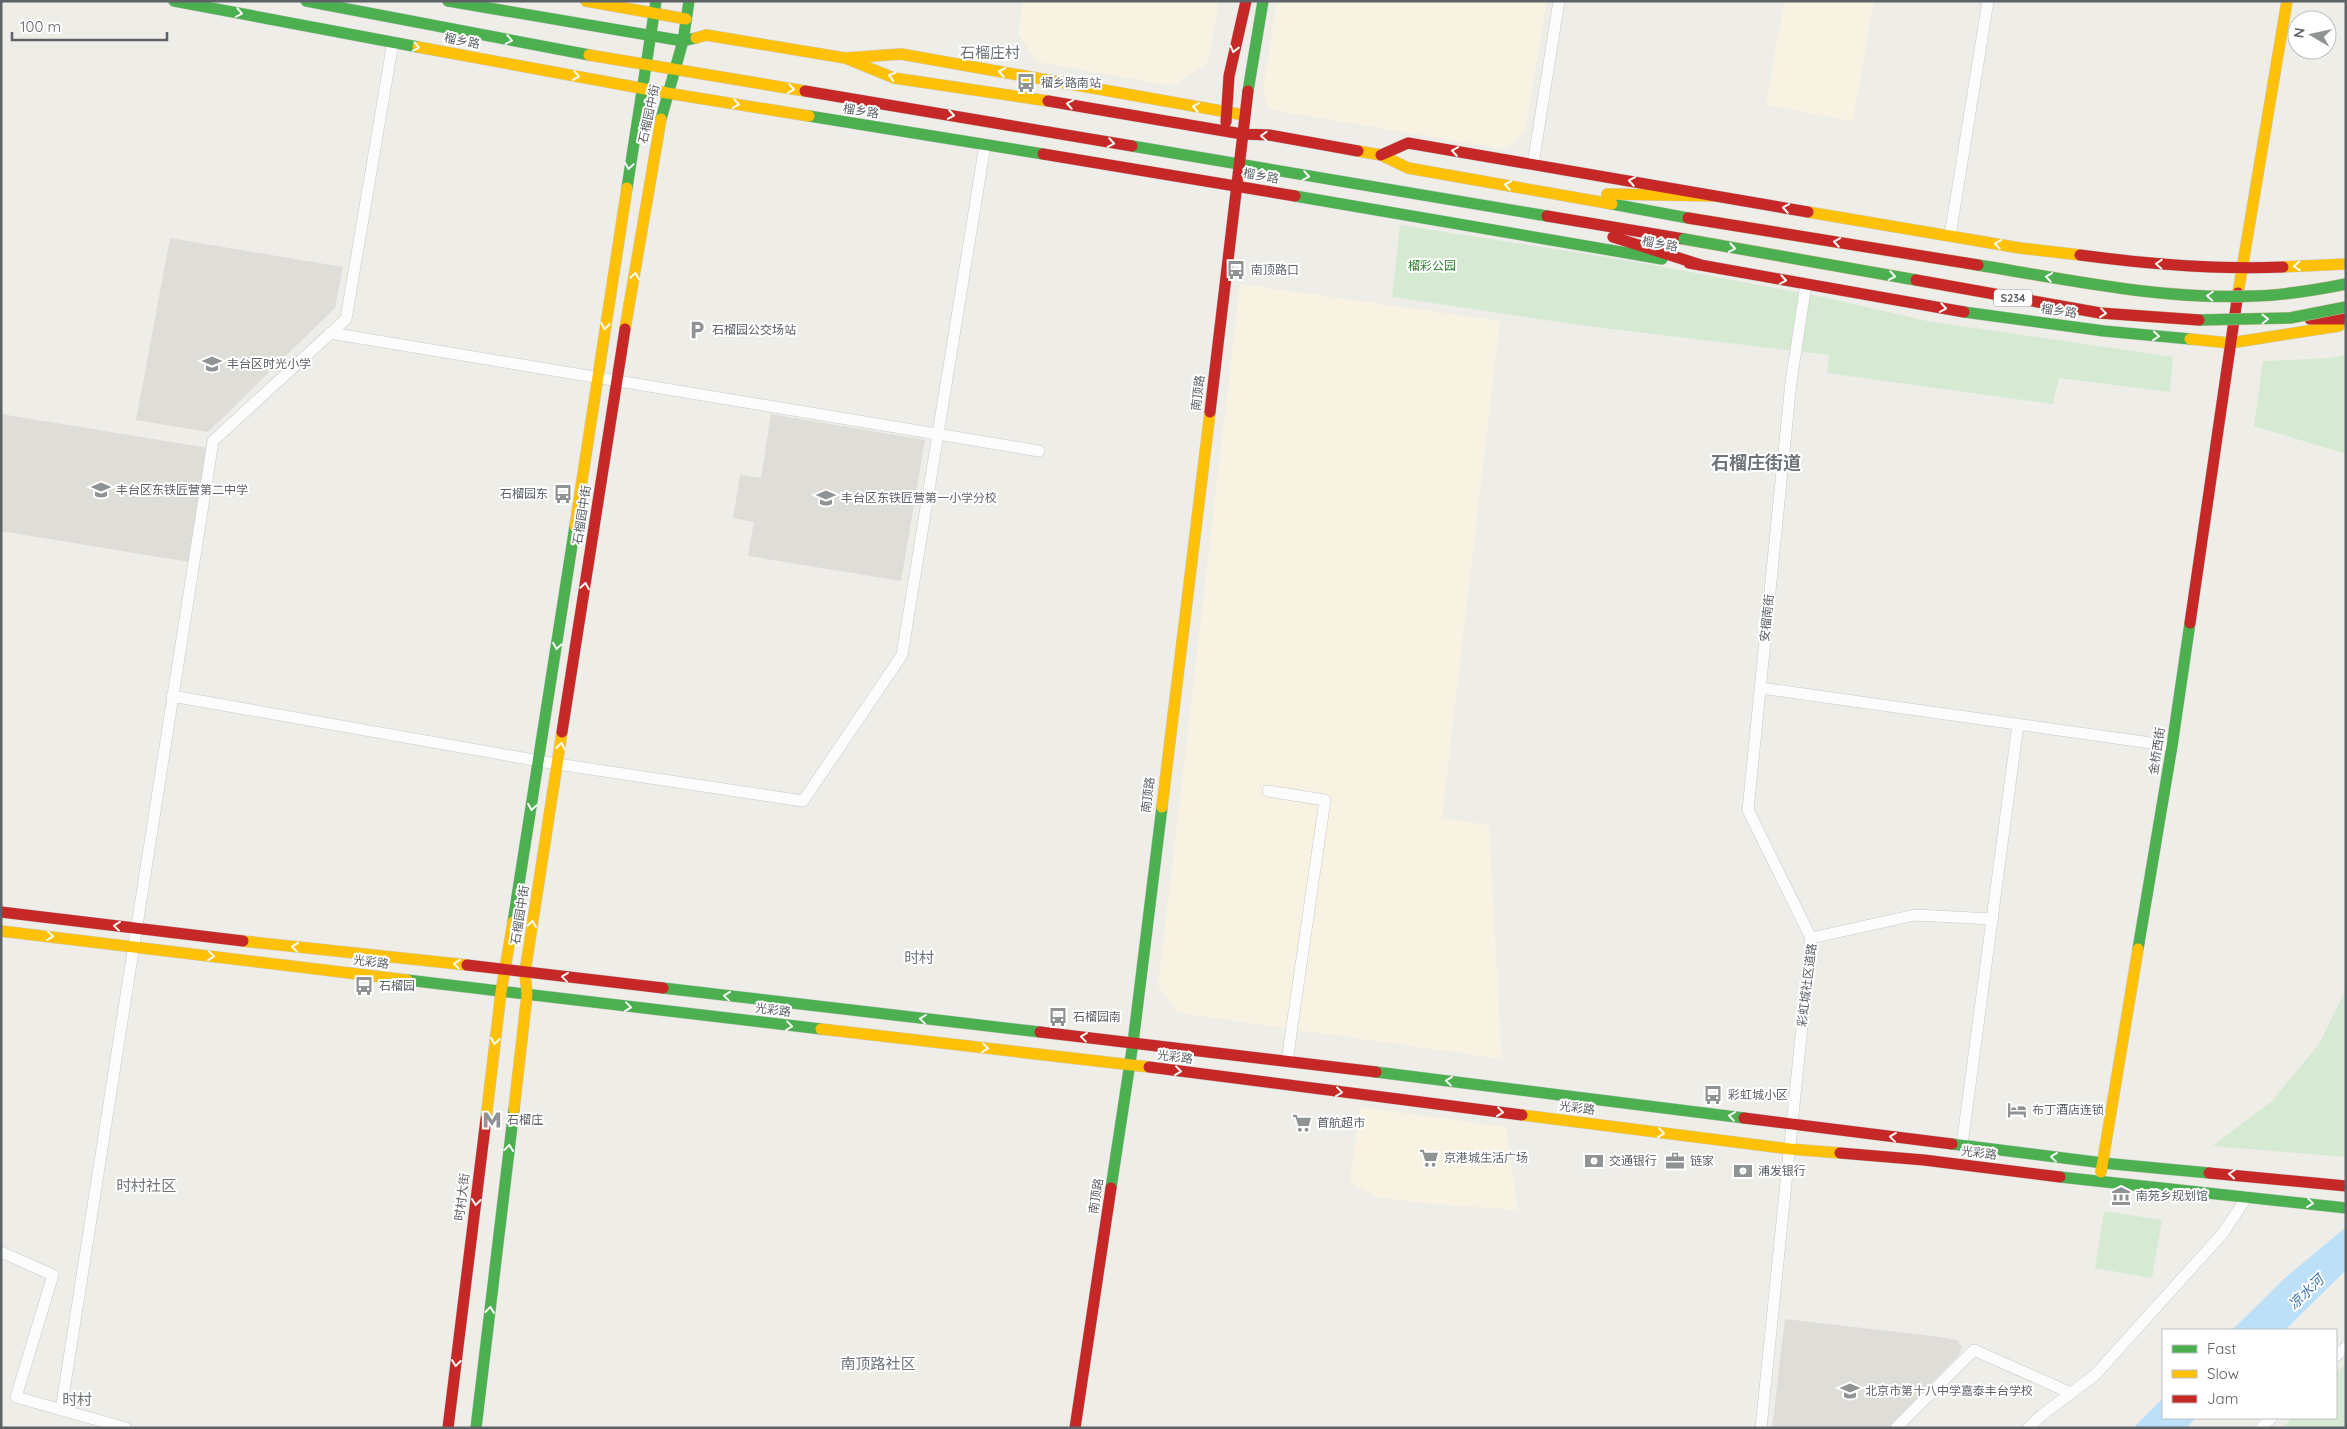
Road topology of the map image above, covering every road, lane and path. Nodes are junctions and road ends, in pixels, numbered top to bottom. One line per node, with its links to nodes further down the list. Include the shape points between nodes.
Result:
1 (174, 1): 16 (main road, 榴乡路, one-way to 16)
2 (306, 1): 18 (main road, 榴乡路, one-way to 18)
3 (448, 1): 14 (main road)
4 (586, 1): 12 (main road)
5 (656, 1): 12 (main road, 石榴园中街)
6 (689, 1): 13 (main road, 石榴园中街)
7 (1246, 1): 22 (main road, 南顶路, one-way to 22, via 1231,62)
8 (1263, 1): 23 (main road, 南顶路)
9 (1559, 1): 29 (street)
10 (1988, 1): 34 (street)
11 (2287, 1): 37 (main road, 金桥西街)
12 (654, 14): 13 (main road); 14 (main road, 石榴园中街)
13 (686, 19): 15 (main road, 石榴园中街)
14 (650, 35): 15 (main road); 18 (main road, 石榴园中街)
15 (683, 41): 17 (main road, via 706,35); 19 (main road, 石榴园中街)
16 (393, 42): 20 (main road, 榴乡路, one-way to 20); 44 (street, via 346,319)
17 (845, 58): 22 (main road, one-way to 17, via 901,54); 24 (main road, one-way to 17, via 894,78)
18 (645, 66): 19 (main road, 榴乡路); 20 (main road, 石榴园中街)
19 (673, 71): 21 (main road, 石榴园中街); 28 (main road, 榴乡路, one-way to 28)
20 (641, 89): 21 (main road, 榴乡路); 46 (main road, 石榴园中街, one-way to 46)
21 (667, 93): 26 (main road, 榴乡路, one-way to 26); 47 (main road, 石榴园中街, one-way to 21)
22 (1226, 112): 23 (main road); 24 (main road, 南顶路)
23 (1244, 115): 25 (main road, 南顶路)
24 (1226, 131): 25 (main road); 28 (main road, 南顶路)
25 (1242, 134): 27 (main road, one-way to 25, via 1269,135); 28 (main road, 南顶路)
26 (985, 145): 30 (main road, 榴乡路); 48 (street)
27 (1381, 155): 29 (main road, one-way to 27, via 1408,143); 31 (main road, one-way to 27, via 1408,168)
28 (1238, 164): 30 (main road, 南顶路); 33 (main road, 榴乡路, one-way to 33)
29 (1532, 164): 32 (main road, one-way to 29)
30 (1238, 186): 36 (main road, 榴乡路); 67 (main road, 南顶路)
31 (1556, 194): 32 (main road); 39 (main road, S234, one-way to 31, bridge, via 2288,294 2213,297 2106,287)
32 (1714, 196): 34 (main road, one-way to 32)
33 (1555, 218): 36 (main road); 41 (main road, 榴乡路 / S234, one-way to 41, bridge, via 2100,313 2191,320)
34 (1950, 236): 37 (main road, one-way to 34, via 2140,263)
35 (2346, 264): 37 (main road, one-way to 37)
36 (1701, 265): 38 (main road, 榴乡路, one-way to 38)
37 (2243, 269): 45 (main road, 金桥西街)
38 (1806, 284): 45 (main road, 榴乡路, one-way to 45, via 1984,315); 50 (street, 安榴南街, via 1791,382)
39 (2346, 284)
40 (2346, 307): 41 (main road, 榴乡路 / S234, bridge)
41 (2290, 318): 42 (main road, bridge)
42 (2346, 320)
43 (2346, 325): 45 (main road, 榴乡路)
44 (330, 333): 46 (street); 51 (street, via 213,441)
45 (2230, 343): 53 (main road, 金桥西街)
46 (597, 377): 47 (street); 54 (main road, 石榴园中街, one-way to 54)
47 (618, 380): 48 (street); 55 (main road, 石榴园中街, one-way to 47)
48 (938, 434): 49 (street); 55 (street, via 902,655 802,801)
49 (1039, 451)
50 (1760, 688): 52 (street); 61 (street, 安榴南街, via 1748,810)
51 (172, 696): 54 (street); 59 (street)
52 (2018, 724): 53 (street); 58 (street)
53 (2172, 746): 73 (main road, 金桥西街)
54 (539, 761): 55 (street); 63 (main road, 石榴园中街, one-way to 63)
55 (558, 764): 64 (main road, 石榴园中街, one-way to 55)
56 (1268, 791): 68 (street, via 1325,800)
57 (1, 912): 59 (main road, 光彩路, one-way to 57)
58 (1993, 919): 61 (street, 彩虹城社区道路, via 1916,915); 71 (street)
59 (136, 929): 62 (street); 63 (main road, 光彩路, one-way to 59)
60 (1, 931): 62 (main road, 光彩路, one-way to 62)
61 (1811, 938): 70 (street, 彩虹城社区道路)
62 (134, 946): 65 (main road, 光彩路, one-way to 65); 80 (street)
63 (505, 970): 64 (main road, 光彩路); 65 (main road, 时村大街)
64 (525, 972): 66 (main road, 石榴园中街); 67 (main road, 光彩路, one-way to 64)
65 (501, 992): 66 (main road, 光彩路); 84 (main road, 时村大街, one-way to 84)
66 (527, 995): 69 (main road, 光彩路, one-way to 69); 85 (main road, one-way to 66)
67 (1133, 1043): 68 (main road, 光彩路); 69 (main road, 南顶路)
68 (1287, 1061): 70 (main road, 光彩路, one-way to 68)
69 (1130, 1065): 72 (main road, 光彩路, one-way to 72); 86 (main road, 南顶路)
70 (1792, 1125): 71 (main road, 光彩路, one-way to 70); 72 (street, 彩虹城社区道路)
71 (1962, 1145): 73 (main road, 光彩路, one-way to 71)
72 (1790, 1149): 74 (main road, 光彩路, via 1924,1160); 87 (street, 彩虹城社区道路)
73 (2103, 1163): 74 (main road, 金桥西街); 75 (main road, 光彩路, one-way to 73)
74 (2100, 1182): 76 (main road, 光彩路)
75 (2346, 1186)
76 (2247, 1197): 77 (main road, 光彩路, one-way to 77); 79 (street, via 2223,1233 2187,1274 2095,1375)
77 (2346, 1208)
78 (1, 1252): 80 (street, via 53,1275 16,1397)
79 (2071, 1393): 88 (street, via 1974,1350); 89 (street)
80 (62, 1410): 82 (street)
81 (2270, 1419): 90 (street)
82 (86, 1422): 83 (street)
83 (126, 1428)
84 (448, 1428)
85 (476, 1428)
86 (1075, 1428)
87 (1761, 1428)
88 (1896, 1428)
89 (2028, 1428)
90 (2261, 1428)

